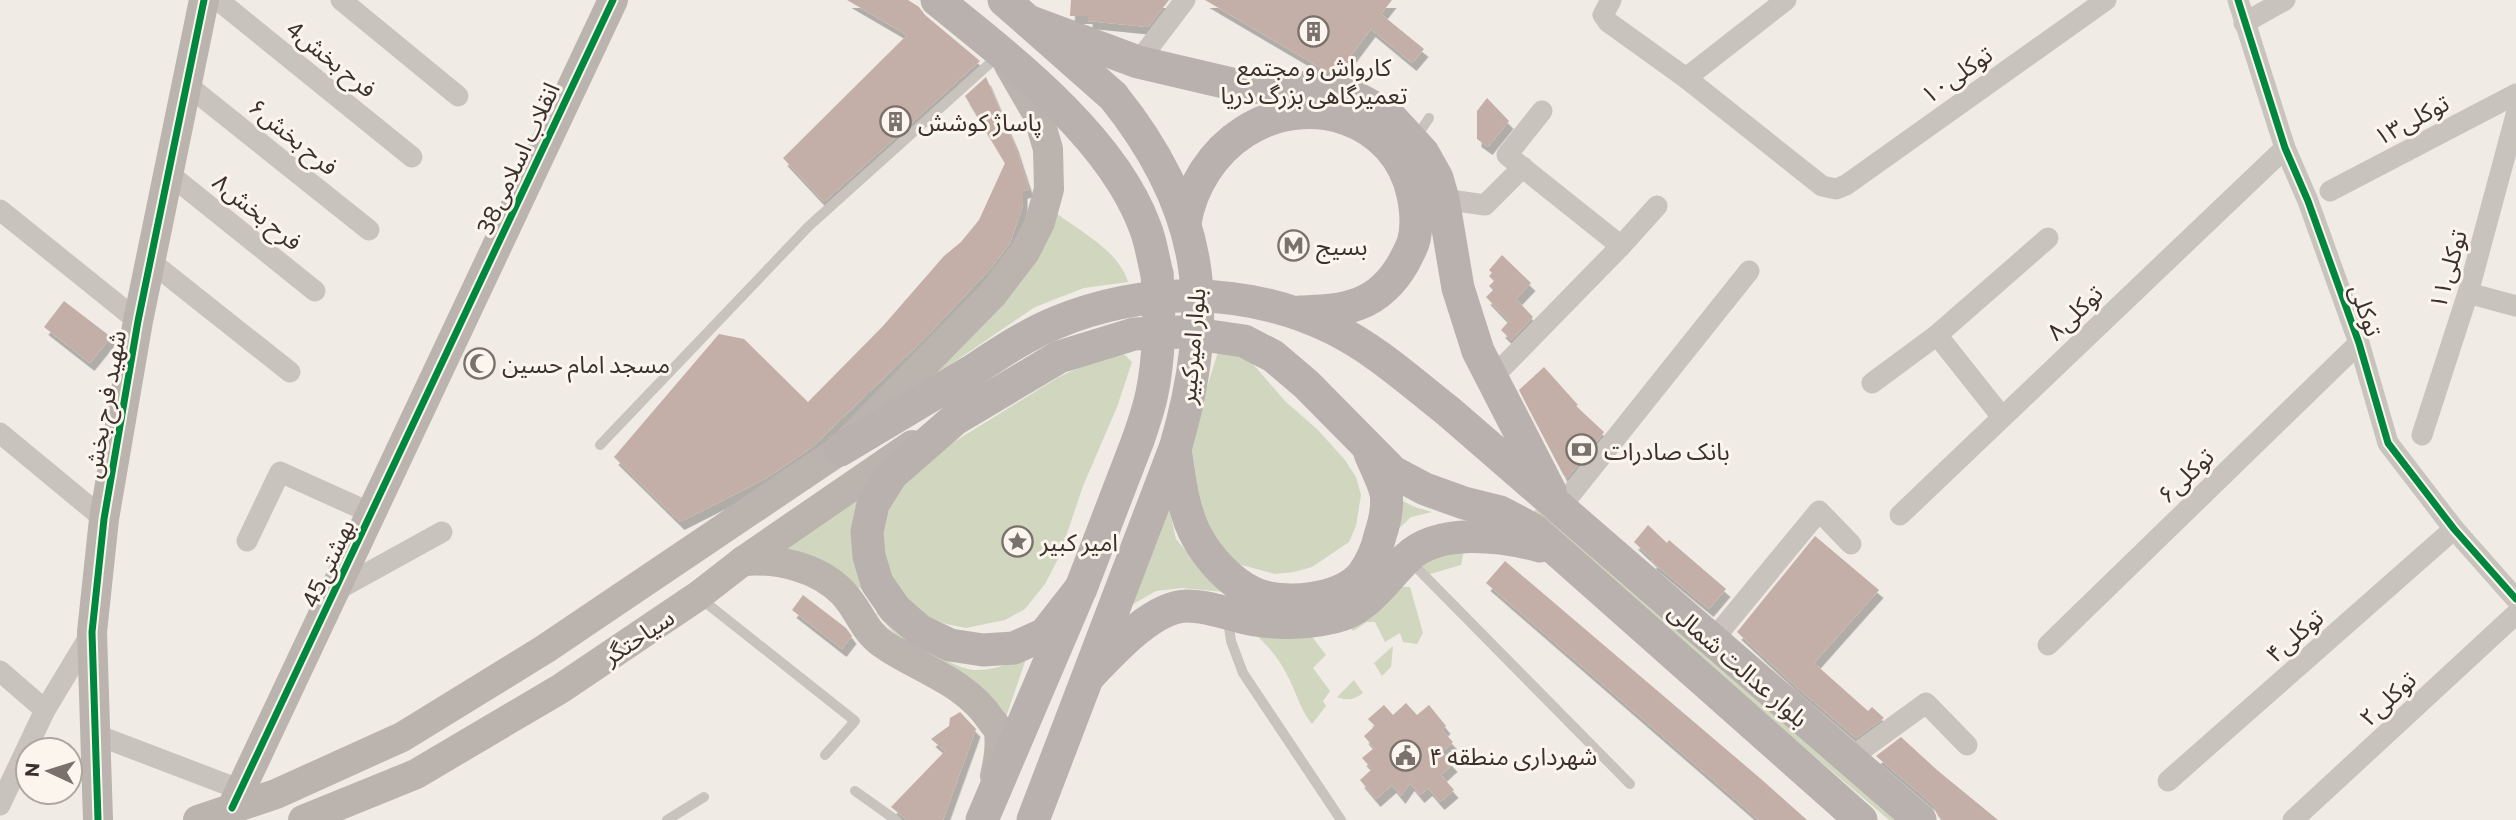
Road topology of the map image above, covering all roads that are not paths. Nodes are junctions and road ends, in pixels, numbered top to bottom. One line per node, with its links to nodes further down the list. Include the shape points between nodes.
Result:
1 (204, 0): 17 (main road, شهید فرح بخش)
2 (218, 0): 23 (street, 4فرح بخش)
3 (341, 0): 19 (street)
4 (613, 0): 41 (main road, 38انقلاب اسلامی)
5 (937, 0): 14 (main road, بلوار امیرکبیر)
6 (1185, 0): 15 (street)
7 (1786, 0): 16 (street)
8 (2106, 0): 16 (street, ۱۰توکلی, via 1836,189 1822,186)
9 (2238, 0): 13 (street, توکلی)
10 (2285, 0): 13 (street)
11 (1607, 8): 16 (street, via 1608,22)
12 (1016, 10): 15 (main road); 30 (main road, بلوار امیرکبیر, bridge, via 1113,96 1137,125 1175,192)
13 (2244, 23): 22 (street, توکلی)
14 (1002, 53): 51 (lane, via 808,226); 54 (main road, سیاحتگر, via 1038,115 1048,149 1049,189 1040,222 1025,252 992,295); 66 (main road, بلوار امیرکبیر, bridge, via 1072,120 1125,186 1145,227 1157,274 1152,395)
15 (1138, 62): 27 (main road, via 1245,87 1316,88 1351,95 1421,130 1423,153)
16 (1686, 78)
17 (186, 84): 25 (main road, شهید فرح بخش); 31 (street, فرح بخش۶)
18 (2516, 94): 26 (street, توکلی۱۳)
19 (458, 96)
20 (1542, 111): 24 (street, via 1507,155)
21 (2516, 115): 37 (street, توکلی۱۱)
22 (2285, 148): 43 (street, توکلی); 47 (street, توکلی۸)
23 (412, 157)
24 (1523, 167): 27 (street, via 1485,205); 33 (street)
25 (168, 173): 34 (main road, شهید فرح بخش); 36 (street, فرح بخش۸)
26 (2330, 191)
27 (1443, 199): 45 (main road, via 1458,288 1478,351)
28 (1657, 206): 33 (street)
29 (1, 211): 40 (street)
30 (1185, 223): 39 (main road, via 1210,163 1227,144 1269,119 1320,112 1372,130 1394,151 1410,181 1417,213 1413,242 1397,275 1374,296 1329,311); 53 (main road, بلوار امیرکبیر, bridge, via 1195,261 1196,327 1187,404)
31 (369, 230)
32 (2048, 237): 42 (street)
33 (1621, 246): 45 (street)
34 (150, 261): 40 (main road, شهید فرح بخش); 44 (street)
35 (1749, 271): 55 (street)
36 (315, 291)
37 (2468, 293): 38 (street); 50 (street, توکلی۱۱)
38 (2516, 306)
39 (1296, 312): 54 (main road, via 1213,295 1110,305 1054,323); 55 (main road, بلوار عدالت شمالی, via 1334,329 1386,362)
40 (138, 321): 58 (main road, شهید فرح بخش)
41 (456, 333): 56 (main road, بهشتی45)
42 (1937, 335): 46 (street); 47 (street)
43 (2359, 343): 59 (street, توکلی, via 2388,443); 74 (street, توکلی۶)
44 (290, 372)
45 (1492, 378): 55 (main road)
46 (1872, 383)
47 (2003, 417): 57 (street, توکلی۸)
48 (955, 419): 52 (main road, بلوار عدالت شمالی, via 1059,357 1134,334 1182,332 1244,341 1273,356 1334,410); 65 (main road, سیاحتگر, via 885,461); 66 (main road, بلوار عدالت شمالی, via 892,474 873,504 867,532 869,556 877,583 895,609 919,630 950,645 1014,648 1045,634)
49 (0, 433): 58 (street)
50 (2422, 435)
51 (600, 445)
52 (1367, 447): 53 (main road, via 1386,494 1376,551 1362,576 1338,593 1286,601 1254,593 1230,578 1209,556 1187,511); 63 (main road, بلوار عدالت شمالی, via 1393,472 1425,489 1500,512 1534,530)
53 (1175, 449): 76 (main road, بلوار امیرکبیر)
54 (840, 450): 86 (main road, سیاحتگر, via 545,649 402,737 276,794)
55 (1559, 509): 73 (main road, بلوار عدالت شمالی)
56 (371, 513): 61 (street, via 280,472); 67 (main road, بهشتی45)
57 (1900, 515)
58 (104, 519): 72 (main road, شهید فرح بخش)
59 (2454, 529): 69 (street, توکلی); 82 (street, توکلی۴)
60 (442, 532): 67 (street)
61 (247, 541)
62 (1851, 544): 73 (street, via 1818,511)
63 (1559, 551): 64 (main road, via 1504,537 1460,537 1430,545); 96 (main road, بلوار عدالت شمالی)
64 (1407, 558): 70 (main road, via 1369,599 1338,617 1303,623); 83 (lane)
65 (743, 561): 68 (main road, سیاحتگر); 88 (main road, via 789,563 819,576 843,593 868,632 974,700 999,731 999,759)
66 (1081, 589): 88 (main road)
67 (335, 591): 86 (main road, بهشتی45)
68 (698, 596): 80 (lane, via 855,721); 91 (main road, سیاحتگر, via 560,689 416,774)
69 (2516, 599)
70 (1227, 614): 76 (main road, via 1185,606 1161,614 1127,636); 95 (lane, via 1243,673)
71 (2516, 614): 98 (street, توکلی۲)
72 (92, 632): 77 (street); 78 (main road, شهید فرح بخش)
73 (1712, 641): 81 (main road, بلوار عدالت شمالی)
74 (2048, 645)
75 (0, 671): 77 (street)
76 (1090, 675): 94 (main road, بلوار امیرکبیر)
77 (45, 710): 87 (street)
78 (97, 735): 86 (street); 89 (main road, شهید فرح بخش)
79 (1967, 745): 81 (street, via 1926,703)
80 (825, 755)
81 (1849, 760): 97 (main road, بلوار عدالت شمالی)
82 (2168, 781)
83 (1630, 784)
84 (855, 791): 93 (lane)
85 (704, 797): 92 (lane)
86 (237, 799): 90 (main road, سیاحتگر)
87 (0, 805)
88 (986, 811)
89 (98, 820)
90 (198, 820)
91 (303, 820)
92 (667, 820)
93 (896, 820)
94 (1033, 820)
95 (1341, 820)
96 (1861, 820)
97 (1920, 820)
98 (2293, 820)

